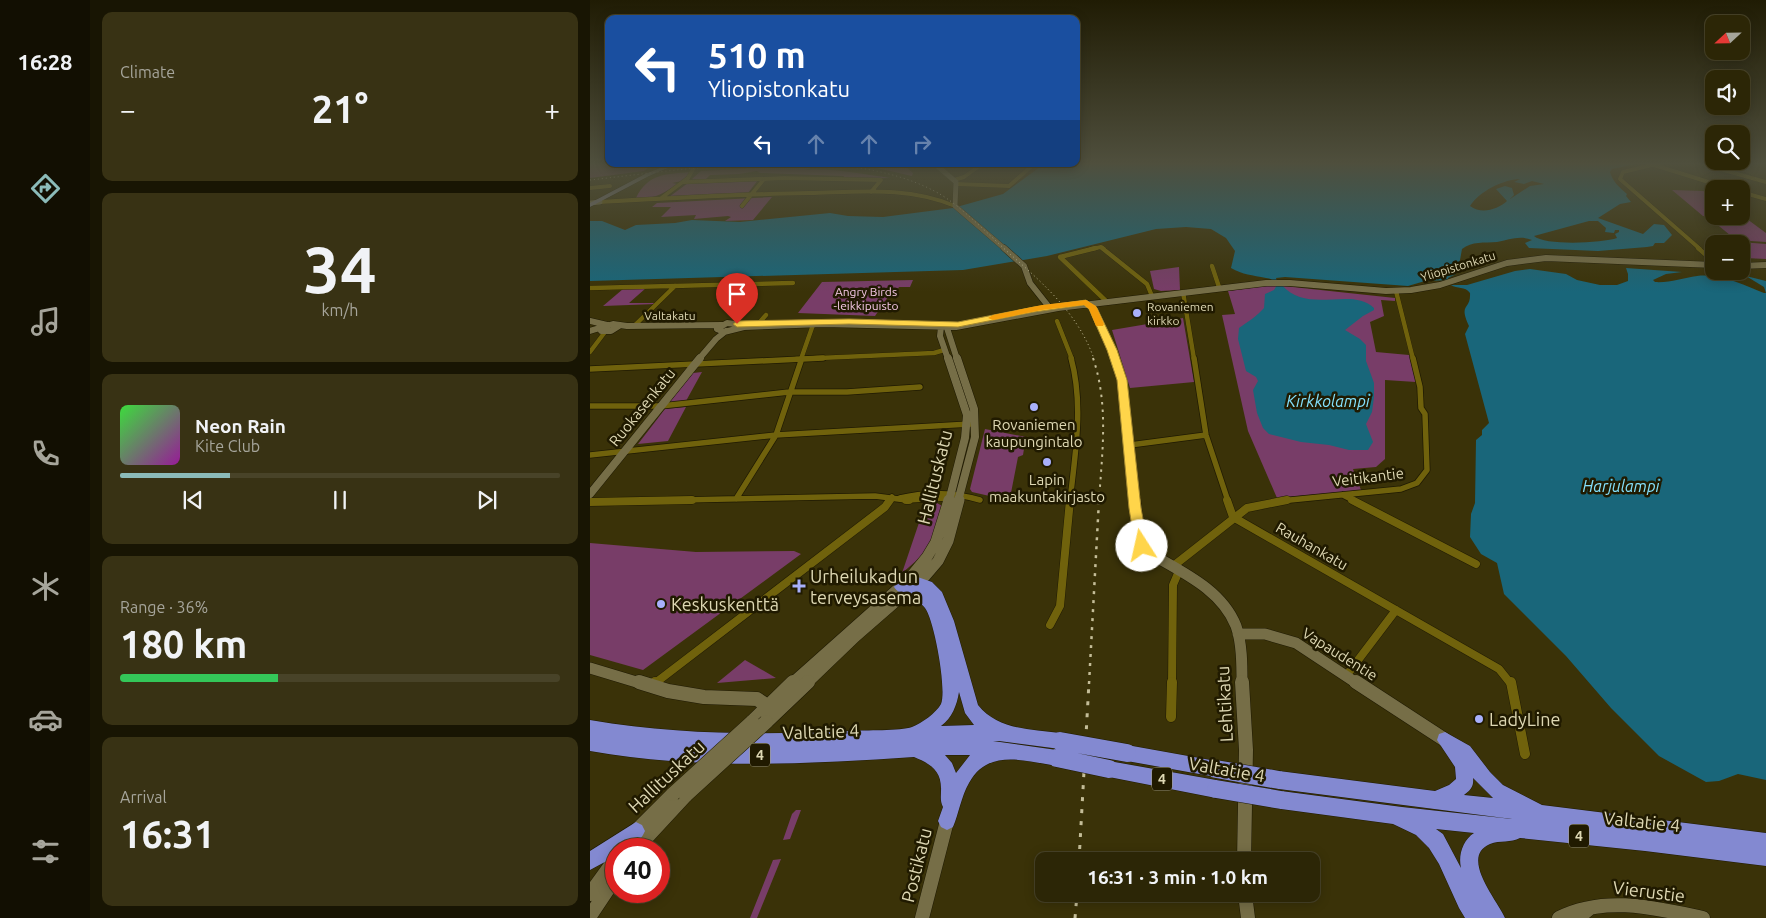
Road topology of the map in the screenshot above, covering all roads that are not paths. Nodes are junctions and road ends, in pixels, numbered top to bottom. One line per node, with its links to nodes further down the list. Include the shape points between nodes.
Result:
1 (958, 206): 15 (street, via 1024,266)
2 (1650, 206): 3 (street)
3 (1705, 256)
4 (1705, 264): 12 (street, Yliopistonkatu, via 1539,258 1507,263 1429,287)
5 (1766, 265): 7 (street)
6 (1212, 266): 10 (street)
7 (1750, 266)
8 (793, 282): 9 (street)
9 (675, 286): 11 (street); 25 (street)
10 (1220, 287): 12 (street, Yliopistonkatu, via 1282,282); 13 (street, Yliopistonkatu)
11 (590, 288)
12 (1396, 291): 49 (street, Veitikantie, via 1420,387 1421,408 1425,414 1427,470 1423,479 1409,487)
13 (1183, 292): 14 (street, Yliopistonkatu); 44 (street)
14 (1152, 296): 16 (street, via 1147,284 1101,246 1060,257); 17 (street, Yliopistonkatu)
15 (1040, 298): 19 (street, via 1045,300)
16 (1105, 300): 17 (street, Yliopistonkatu); 18 (street, Yliopistonkatu)
17 (1120, 300): 18 (street, Yliopistonkatu)
18 (1087, 304): 19 (street, Yliopistonkatu); 45 (street, via 1110,345 1122,380)
19 (1046, 308): 26 (street, Valtakatu, via 976,324)
20 (766, 315): 24 (street)
21 (1057, 320): 60 (street, via 1075,367 1079,393 1060,606)
22 (590, 321): 28 (street)
23 (813, 323): 24 (street, Valtakatu); 26 (street, Valtakatu); 29 (street, Valtakatu); 34 (street)
24 (758, 324): 29 (street, Valtakatu)
25 (634, 326): 27 (street, Valtakatu); 29 (street, Valtakatu)
26 (944, 326): 31 (street, Hallituskatu); 32 (street, Hallituskatu, via 940,336)
27 (618, 327): 28 (street); 29 (street, Valtakatu)
28 (604, 329): 30 (street); 33 (street)
29 (725, 330): 35 (street, Ruokasenkatu)
30 (590, 331)
31 (952, 346): 32 (street); 37 (street, Hallituskatu)
32 (944, 350): 34 (street); 37 (street, Hallituskatu)
33 (590, 352)
34 (801, 358): 35 (street); 39 (street)
35 (696, 364): 36 (street); 41 (street, Ruokasenkatu)
36 (590, 370)
37 (959, 382): 42 (street, Hallituskatu, via 974,409)
38 (920, 387): 39 (street)
39 (789, 392): 41 (street); 43 (street)
40 (590, 406): 41 (street)
41 (661, 406): 46 (street, Ruokasenkatu)
42 (971, 424): 43 (street); 50 (street, Hallituskatu, via 965,438)
43 (776, 435): 46 (street); 52 (street)
44 (1206, 435): 45 (street); 55 (street)
45 (1130, 445): 57 (street, via 1140,544)
46 (625, 451): 47 (street); 48 (street, Ruokasenkatu)
47 (590, 455)
48 (590, 494)
49 (1342, 494): 55 (street, Veitikantie, via 1256,506); 56 (street)
50 (954, 496): 51 (street); 53 (street); 58 (street, Hallituskatu, via 936,542)
51 (896, 498): 52 (street); 64 (street)
52 (736, 499): 54 (street)
53 (980, 500)
54 (590, 502)
55 (1233, 517): 57 (street, Veitikantie); 59 (street, Rauhankatu)
56 (1476, 564)
57 (1176, 569): 61 (street, via 1218,597); 66 (street, via 1173,585)
58 (909, 585): 65 (street, Hallituskatu); 69 (highway, via 933,608 952,691 941,717); 71 (highway, via 934,591 940,602 961,678 976,717)
59 (1396, 610): 63 (street); 75 (street, Rauhankatu, via 1499,669 1511,682)
60 (1050, 625)
61 (1238, 634): 63 (street, Vapaudentie, via 1265,634 1296,643); 85 (street, Lehtikatu, via 1246,750)
62 (590, 668): 64 (street)
63 (1346, 676): 68 (street, Vapaudentie)
64 (649, 687): 65 (street, via 704,697 757,699)
65 (772, 709): 77 (street, Hallituskatu, bridge, via 752,722); 77 (street, Hallituskatu, bridge, via 766,722)
66 (1172, 717)
67 (590, 728): 69 (highway, Valtatie 4 / 4, via 648,738 715,743)
68 (1445, 740): 76 (highway)
69 (913, 742): 71 (highway, Valtatie 4 / 4, via 996,748); 72 (highway, Valtatie 4 / 4, via 740,755 674,754); 81 (highway, via 934,755 946,768 950,782)
70 (590, 743): 72 (highway, Valtatie 4 / 4)
71 (1016, 743): 74 (highway, Valtatie 4 / 4); 81 (highway, via 974,761 962,779)
72 (608, 747): 73 (highway)
73 (590, 750)
74 (1058, 750): 78 (highway, Valtatie 4 / 4, bridge, via 1127,753 1279,780); 79 (highway, Valtatie 4 / 4, bridge, via 1109,769 1281,800)
75 (1525, 754)
76 (1469, 766): 78 (highway, via 1465,783); 80 (highway, via 1514,801)
77 (679, 794): 83 (street, Hallituskatu)
78 (1436, 799): 80 (highway, Valtatie 4 / 4)
79 (1392, 815): 82 (highway, Valtatie 4 / 4); 97 (highway, via 1422,829 1436,841)
80 (1558, 816): 84 (highway, Valtatie 4 / 4)
81 (947, 821): 95 (street, Postikatu)
82 (1527, 830): 87 (highway, Valtatie 4 / 4); 98 (highway, via 1486,836 1474,845 1471,852 1470,867 1477,890)
83 (638, 838)
84 (1766, 842)
85 (1244, 852)
86 (605, 854): 88 (highway)
87 (1766, 857)
88 (590, 861)
89 (605, 873): 90 (street)
90 (590, 894)
91 (605, 894): 94 (street)
92 (1246, 902): 96 (street)
93 (1584, 913): 99 (street, Vierustie, via 1569,912); 100 (street, Vierustie, via 1614,905 1628,905)
94 (590, 916)
95 (922, 918)
96 (1248, 918)
97 (1477, 918)
98 (1495, 918)
99 (1559, 918)
100 (1703, 918)

